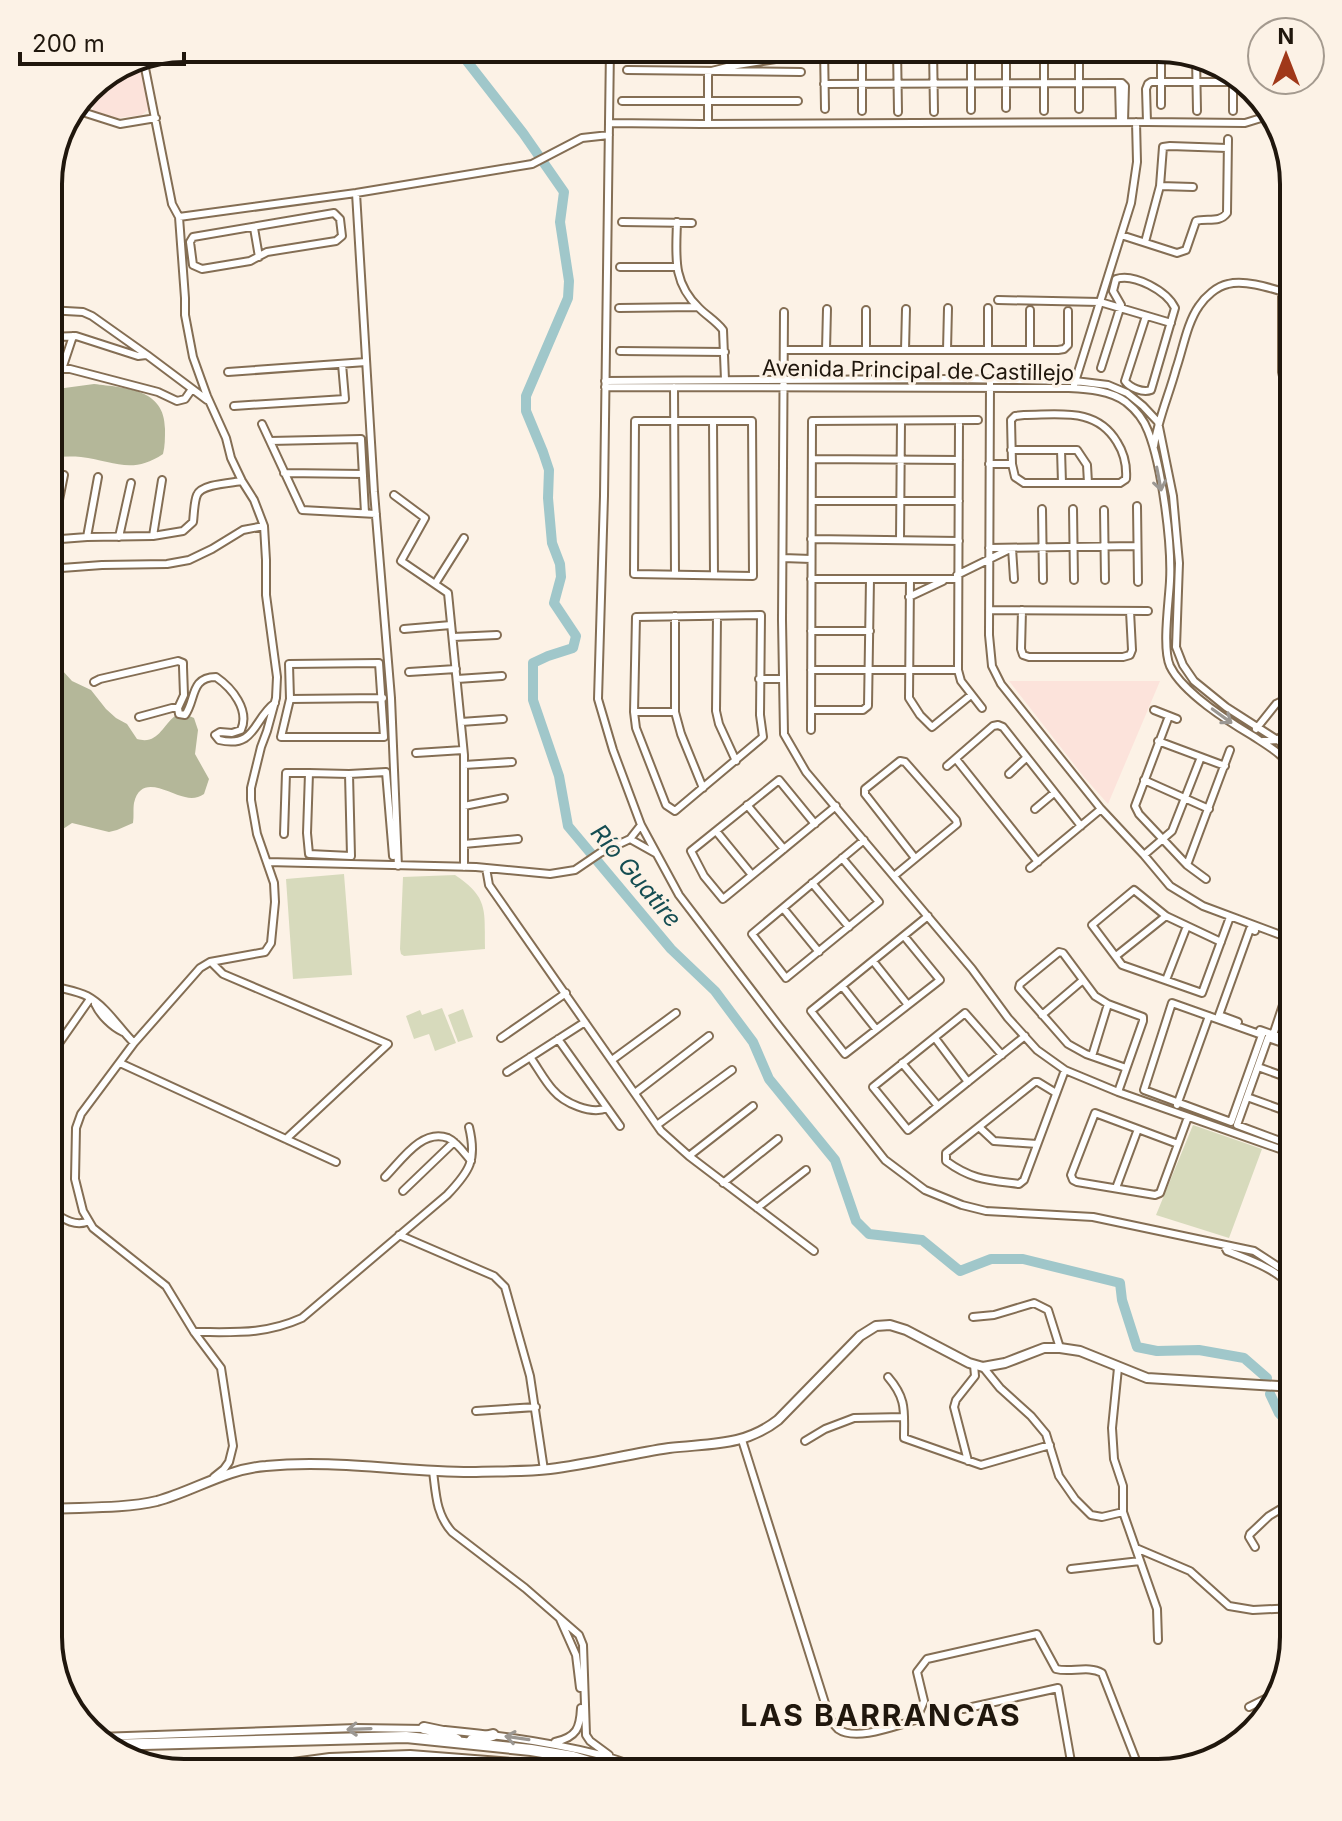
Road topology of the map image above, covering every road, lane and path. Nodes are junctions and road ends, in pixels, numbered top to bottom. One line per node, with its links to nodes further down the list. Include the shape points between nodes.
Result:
1 (610, 62): 49 (street)
2 (756, 62): 15 (street)
3 (824, 62): 22 (street)
4 (862, 62): 23 (street)
5 (897, 62): 24 (street)
6 (933, 62): 25 (street)
7 (971, 62): 26 (street)
8 (1006, 62): 27 (street)
9 (1044, 62): 20 (street)
10 (1079, 62): 21 (street)
11 (1161, 62): 17 (street)
12 (145, 68): 44 (street)
13 (1196, 68): 18 (street)
14 (627, 70): 15 (street)
15 (708, 72): 16 (street); 30 (street)
16 (801, 72)
17 (1161, 82): 18 (street); 32 (street); 48 (street, via 1148,84)
18 (1196, 82): 19 (street); 39 (street)
19 (1225, 82)
20 (1044, 83): 21 (street); 27 (street); 38 (street)
21 (1079, 83): 35 (street); 46 (street, via 1119,83)
22 (824, 84): 23 (street); 34 (street)
23 (862, 84): 24 (street); 37 (street)
24 (897, 84): 25 (street); 41 (street)
25 (933, 84): 26 (street); 42 (street)
26 (971, 84): 27 (street); 36 (street)
27 (1006, 84): 33 (street)
28 (1233, 88): 40 (street)
29 (622, 101): 30 (street)
30 (708, 101): 31 (street); 50 (street)
31 (798, 101)
32 (1161, 105)
33 (1006, 108)
34 (825, 109)
35 (1079, 109)
36 (971, 110)
37 (862, 111)
38 (1044, 111)
39 (1197, 111)
40 (1233, 111)
41 (898, 112)
42 (934, 112)
43 (85, 113): 44 (street, via 120,124)
44 (156, 118): 57 (street)
45 (1261, 118): 48 (street, via 1245,123)
46 (1122, 122): 47 (street); 50 (street)
47 (1136, 122): 48 (street); 62 (street, via 1135,179)
48 (1147, 122)
49 (609, 123): 50 (street); 51 (street)
50 (708, 124)
51 (609, 135): 56 (street, via 582,138 532,164); 106 (street)
52 (1228, 139): 53 (street)
53 (1227, 148): 54 (street, via 1166,146); 65 (street, via 1224,217 1196,221 1183,252)
54 (1160, 186): 55 (street); 65 (street)
55 (1193, 187)
56 (356, 193): 57 (street); 64 (street)
57 (179, 217): 110 (street, via 185,315)
58 (622, 222): 59 (street)
59 (677, 222): 60 (street); 68 (street)
60 (692, 223)
61 (254, 228): 63 (street, via 334,213); 66 (street); 66 (street, via 193,237 193,263 202,269)
62 (1121, 235): 65 (street); 71 (street)
63 (342, 236): 64 (street); 66 (street, via 332,243)
64 (358, 236): 98 (street)
65 (1145, 242)
66 (259, 257)
67 (620, 267): 68 (street)
68 (676, 267): 72 (street)
69 (1280, 291): 118 (street, via 1228,283 1200,304)
70 (998, 300): 71 (street)
71 (1100, 302): 76 (street); 107 (street)
72 (697, 307): 73 (street); 96 (street, via 723,330)
73 (619, 308)
74 (948, 308): 92 (street)
75 (988, 308): 93 (street)
76 (1120, 308): 84 (street); 85 (street, via 1113,291 1116,279 1124,277 1152,286 1173,303); 100 (street)
77 (827, 309): 89 (street)
78 (906, 309): 91 (street)
79 (866, 310): 90 (street)
80 (1030, 310): 94 (street)
81 (62, 311): 97 (street, via 92,316)
82 (1068, 311): 94 (street, via 1068,345)
83 (784, 312): 88 (street)
84 (1146, 316): 85 (street); 85 (street, via 1125,378 1140,390 1151,390)
85 (1171, 323)
86 (62, 336): 87 (street)
87 (73, 336): 97 (street); 101 (street)
88 (785, 350): 89 (street); 104 (street)
89 (826, 350): 90 (street)
90 (866, 350): 91 (street)
91 (905, 350): 92 (street)
92 (947, 350): 93 (street)
93 (988, 350): 94 (street)
94 (1030, 350)
95 (620, 351): 96 (street)
96 (725, 352): 103 (street)
97 (147, 355): 109 (street)
98 (366, 362): 99 (street); 148 (street)
99 (342, 364): 102 (street); 111 (street, via 345,399)
100 (1101, 368)
101 (62, 369): 109 (street, via 177,401)
102 (228, 372)
103 (725, 380): 104 (street, Avenida Principal de Castillejo); 106 (street, Avenida Principal de Castillejo)
104 (784, 383): 105 (street, Avenida Principal de Castillejo); 108 (street, Avenida Principal de Castillejo); 164 (street)
105 (990, 383): 107 (street, Avenida Principal de Castillejo); 127 (street)
106 (605, 384): 108 (street, Avenida Principal de Castillejo); 257 (street, via 598,699)
107 (1074, 384): 112 (street, Avenida Principal de Castillejo, via 1125,401); 118 (street, Avenida Principal de Castillejo, via 1108,385 1127,393)
108 (674, 387): 113 (street)
109 (192, 389): 110 (street)
110 (210, 402): 134 (street)
111 (234, 406)
112 (1140, 415): 118 (street, Avenida Principal de Castillejo); 123 (street)
113 (674, 420): 115 (street); 168 (street); 168 (street, via 635,421 634,574)
114 (978, 420): 117 (street)
115 (713, 421): 169 (street); 169 (street, via 752,421 753,576)
116 (901, 421): 117 (street); 124 (street, via 812,421); 125 (street)
117 (959, 421): 126 (street)
118 (1158, 422): 123 (street); 222 (street, via 1179,563 1176,647 1194,681)
119 (262, 424): 120 (street)
120 (270, 441): 129 (street); 130 (street, via 361,439)
121 (1011, 450): 122 (street); 128 (street); 137 (street, via 1015,416 1094,419 1120,446 1126,479)
122 (1061, 450): 136 (street); 137 (street, via 1081,454)
123 (1154, 450): 224 (street, one-way to 224, via 1170,569 1170,666 1219,715)
124 (812, 459): 125 (street); 140 (street)
125 (901, 460): 126 (street); 142 (street)
126 (959, 460): 141 (street)
127 (989, 464): 128 (street); 162 (street)
128 (1012, 464): 136 (street, via 1015,477 1024,483)
129 (284, 473): 130 (street); 147 (street, via 302,510)
130 (363, 474): 147 (street)
131 (64, 475): 138 (street)
132 (98, 477): 151 (street)
133 (162, 480): 150 (street)
134 (242, 481): 149 (street); 150 (street, via 202,488 188,528)
135 (131, 483): 152 (street)
136 (1062, 483): 137 (street)
137 (1088, 483)
138 (62, 484)
139 (394, 495): 180 (street, via 425,518 401,561)
140 (812, 501): 142 (street); 155 (street)
141 (959, 501): 142 (street); 157 (street)
142 (901, 502): 156 (street)
143 (1137, 506): 159 (street)
144 (1042, 509): 160 (street)
145 (1073, 509): 161 (street)
146 (1104, 510): 158 (street)
147 (365, 513): 148 (street)
148 (376, 514): 207 (street)
149 (264, 526): 167 (street, via 243,530 189,560); 210 (street)
150 (153, 536): 152 (street)
151 (87, 537): 152 (street); 154 (street)
152 (119, 537)
153 (464, 538): 180 (street)
154 (62, 539)
155 (811, 539): 156 (street); 165 (street)
156 (900, 540): 157 (street)
157 (959, 541): 170 (street)
158 (1104, 546): 159 (street); 161 (street); 178 (street)
159 (1137, 546): 179 (street)
160 (1043, 547): 161 (street); 163 (street); 176 (street)
161 (1074, 547): 177 (street)
162 (989, 548): 163 (street); 166 (street)
163 (1012, 548): 166 (street); 175 (street)
164 (783, 558): 165 (street); 203 (street)
165 (811, 559): 171 (street)
166 (989, 559): 170 (street); 182 (street)
167 (62, 568)
168 (675, 574): 169 (street)
169 (714, 575)
170 (958, 576): 174 (street); 198 (street)
171 (811, 579): 172 (street); 190 (street)
172 (870, 579): 173 (street); 191 (street)
173 (910, 579): 174 (street); 181 (street)
174 (948, 579): 181 (street)
175 (1014, 579)
176 (1043, 580)
177 (1074, 580)
178 (1105, 580)
179 (1138, 582)
180 (435, 584): 188 (street, via 448,593)
181 (909, 597): 197 (street)
182 (989, 610): 183 (street); 254 (street, via 992,666 1001,684)
183 (1022, 610): 184 (street); 184 (street, via 1021,649 1029,657 1130,655)
184 (1130, 611): 185 (street)
185 (1148, 611)
186 (675, 616): 187 (street); 215 (street, via 636,617); 216 (street)
187 (717, 616): 202 (street, via 761,615); 237 (street, via 716,711)
188 (451, 625): 189 (street); 193 (street)
189 (404, 629)
190 (811, 631): 191 (street); 195 (street)
191 (870, 631): 196 (street)
192 (497, 635): 193 (street)
193 (453, 637): 194 (street)
194 (456, 669): 199 (street); 201 (street)
195 (811, 670): 196 (street); 213 (street)
196 (869, 670): 197 (street); 213 (street, via 868,706 863,710)
197 (909, 670): 198 (street); 205 (street, via 909,698 932,727)
198 (958, 670): 205 (street)
199 (409, 672)
200 (502, 676): 201 (street)
201 (457, 679): 221 (street)
202 (759, 679): 203 (street); 237 (street, via 763,737)
203 (783, 679): 252 (street, via 784,734 806,772)
204 (94, 682): 211 (street, via 178,661 183,663 184,695)
205 (971, 695): 212 (street)
206 (381, 698): 207 (street); 208 (street); 208 (street, via 379,663 289,664); 208 (street, via 384,737 281,737)
207 (391, 698): 277 (street)
208 (290, 699)
209 (1280, 702): 222 (street)
210 (275, 703): 211 (street, via 253,733 232,742 215,735 241,730 242,708 219,679 208,677 199,683 187,714 179,714); 273 (street, via 251,788)
211 (178, 708): 218 (street)
212 (982, 708)
213 (811, 710): 223 (street)
214 (1154, 710): 217 (street)
215 (634, 712): 216 (street); 246 (street, via 666,805 675,811)
216 (675, 712): 246 (street)
217 (1169, 716): 220 (street); 227 (street)
218 (139, 717)
219 (503, 719): 221 (street)
220 (1177, 719)
221 (461, 722): 230 (street)
222 (1257, 727): 224 (street); 226 (street)
223 (811, 730)
224 (1252, 736): 228 (street)
225 (1280, 738): 226 (street)
226 (1277, 740): 228 (street); 229 (street)
227 (1158, 741): 234 (street); 245 (street)
228 (1260, 741): 233 (street)
229 (1280, 742)
230 (463, 750): 232 (street); 239 (street)
231 (1230, 750): 241 (street)
232 (416, 753)
233 (1280, 756)
234 (1201, 757): 241 (street); 249 (street)
235 (1026, 758): 236 (street, via 998,725); 244 (street); 247 (street)
236 (956, 759): 240 (street); 274 (street)
237 (736, 761): 246 (street)
238 (512, 762): 239 (street)
239 (464, 765): 251 (street)
240 (947, 766)
241 (1225, 766): 255 (street)
242 (309, 773): 243 (street); 260 (street, via 286,773); 269 (street, via 309,854)
243 (349, 774): 269 (street); 270 (street, via 386,772)
244 (1009, 774)
245 (1144, 780): 249 (street); 261 (street, via 1135,806)
246 (703, 788)
247 (1054, 793): 253 (street); 258 (street)
248 (504, 798): 251 (street)
249 (1185, 799): 255 (street); 261 (street, via 1172,831)
250 (747, 805): 256 (street, via 779,780); 259 (street); 266 (street)
251 (464, 806): 265 (street)
252 (836, 806): 256 (street); 264 (street)
253 (1035, 809)
254 (1101, 809): 258 (street); 268 (street)
255 (1209, 809): 276 (street)
256 (815, 824): 266 (street)
257 (641, 825): 263 (street); 267 (street)
258 (1081, 826): 274 (street)
259 (716, 831): 281 (street); 281 (street, via 691,851 704,876 723,899)
260 (284, 834)
261 (1163, 838): 268 (street); 276 (street)
262 (518, 839): 265 (street)
263 (630, 839): 267 (street); 279 (street, via 575,870 550,874)
264 (864, 840): 271 (street); 282 (street)
265 (464, 844): 278 (street)
266 (784, 849): 281 (street)
267 (657, 854): 372 (street, via 679,895 885,1160 925,1190 986,1211 1093,1217)
268 (1144, 855): 288 (street, via 1170,886)
269 (351, 856): 275 (street)
270 (393, 856)
271 (842, 858): 284 (street); 290 (street, via 879,902)
272 (915, 858): 272 (street, via 957,824 900,761 865,794); 282 (street)
273 (267, 862): 275 (street); 298 (street, via 275,902 271,943 265,952)
274 (1038, 862): 280 (street)
275 (351, 865): 277 (street)
276 (1187, 865): 283 (street)
277 (398, 866): 278 (street)
278 (464, 867): 279 (street)
279 (486, 868): 303 (street, via 489,885)
280 (1030, 868)
281 (752, 875)
282 (894, 876): 286 (street)
283 (1206, 879)
284 (812, 883): 285 (street); 290 (street)
285 (783, 908): 295 (street); 295 (street, via 752,934 786,978)
286 (928, 916): 291 (street); 315 (street)
287 (1166, 916): 289 (street); 296 (street); 296 (street, via 1134,890 1092,925)
288 (1230, 917): 292 (street); 294 (street)
289 (1187, 926): 294 (street); 300 (street)
290 (849, 927): 295 (street)
291 (904, 936): 297 (street); 306 (street, via 940,980)
292 (1280, 937)
293 (1280, 938): 313 (street, via 1250,929 1219,1015)
294 (1221, 942): 300 (street, via 1202,993)
295 (819, 952)
296 (1116, 956): 300 (street, via 1122,965)
297 (873, 961): 301 (street); 306 (street)
298 (210, 962): 322 (street); 352 (street, via 223,974 388,1044)
299 (1083, 980): 305 (street); 309 (street); 309 (street, via 1059,952 1020,984)
300 (1166, 980)
301 (842, 986): 312 (street); 312 (street, via 811,1011 845,1054)
302 (62, 990): 304 (street)
303 (566, 993): 311 (street); 316 (street)
304 (93, 1001): 320 (street); 322 (street)
305 (1108, 1004): 324 (street); 330 (street, via 1143,1017)
306 (908, 1005): 312 (street)
307 (676, 1013): 326 (street)
308 (1280, 1014): 313 (street)
309 (1042, 1015): 324 (street, via 1068,1044)
310 (1209, 1016): 340 (street); 340 (street, via 1172,1003 1144,1090); 340 (street, via 1262,1035 1231,1122)
311 (585, 1022): 319 (street); 326 (street)
312 (876, 1029)
313 (1273, 1035): 318 (street)
314 (709, 1036): 337 (street)
315 (1025, 1036): 323 (street); 332 (street)
316 (501, 1038)
317 (935, 1038): 323 (street, via 965,1013); 328 (street); 335 (street)
318 (1280, 1038)
319 (558, 1039): 325 (street); 343 (street)
320 (62, 1041)
321 (1280, 1041): 329 (street, via 1268,1038)
322 (134, 1043): 327 (street)
323 (1002, 1055): 335 (street)
324 (1092, 1056): 330 (street)
325 (530, 1057): 333 (street); 343 (street, via 555,1093 588,1110)
326 (612, 1060): 337 (street)
327 (120, 1063): 352 (street); 370 (street, via 76,1128 75,1179)
328 (902, 1063): 342 (street); 342 (street, via 873,1087 908,1130)
329 (1258, 1067): 334 (street); 339 (street)
330 (1126, 1068): 336 (street)
331 (732, 1070): 347 (street)
332 (1065, 1070): 336 (street); 338 (street)
333 (507, 1072)
334 (1280, 1075)
335 (968, 1082): 342 (street)
336 (1118, 1092): 345 (street)
337 (635, 1093): 347 (street)
338 (1056, 1093): 350 (street, via 1035,1082); 357 (street)
339 (1247, 1097): 344 (street); 354 (street, via 1237,1125)
340 (1178, 1104): 345 (street)
341 (753, 1106): 360 (street)
342 (938, 1106)
343 (607, 1108): 348 (street)
344 (1280, 1109)
345 (1175, 1112): 346 (street)
346 (1188, 1117): 354 (street); 358 (street)
347 (657, 1125): 360 (street)
348 (620, 1126)
349 (469, 1127): 361 (street)
350 (979, 1127): 357 (street, via 994,1141); 357 (street, via 945,1155 956,1168 981,1179 1019,1184)
351 (1138, 1129): 358 (street); 366 (street); 366 (street, via 1095,1113 1071,1175 1077,1182)
352 (286, 1139): 362 (street)
353 (778, 1139): 365 (street)
354 (1263, 1139): 356 (street); 359 (street)
355 (454, 1142): 361 (street); 364 (street, via 447,1137 422,1140); 367 (street)
356 (1280, 1143)
357 (1037, 1144)
358 (1178, 1144): 366 (street, via 1160,1193)
359 (1280, 1147)
360 (689, 1156): 365 (street)
361 (471, 1161): 371 (street, via 447,1195)
362 (336, 1162)
363 (806, 1170): 368 (street)
364 (385, 1177)
365 (723, 1183): 368 (street)
366 (1116, 1188)
367 (403, 1191)
368 (757, 1208): 373 (street)
369 (62, 1216): 370 (street, via 76,1224)
370 (89, 1221): 377 (street, via 166,1286)
371 (399, 1235): 377 (street, via 302,1318 264,1331); 383 (street, via 494,1276 505,1287)
372 (1224, 1245): 374 (street, via 1254,1251); 375 (street)
373 (814, 1251)
374 (1280, 1268)
375 (1280, 1275)
376 (973, 1317): 378 (street, via 1034,1303 1048,1310)
377 (194, 1332): 392 (street, via 221,1368 233,1446 224,1469)
378 (1060, 1348): 379 (main road); 380 (main road)
379 (979, 1366): 386 (main road, via 906,1330 876,1326 778,1420); 388 (street, via 1031,1416); 389 (street, via 954,1407)
380 (1118, 1368): 382 (main road, via 1155,1379); 395 (street, via 1112,1428)
381 (888, 1377): 385 (street, via 899,1390)
382 (1280, 1386)
383 (536, 1407): 384 (street); 390 (street)
384 (476, 1411)
385 (904, 1417): 387 (street, via 854,1418); 389 (street, via 904,1438)
386 (742, 1440): 390 (main road); 418 (street, via 837,1729 860,1735 916,1720 924,1701 917,1672 927,1659 1037,1634 1056,1669 1102,1673)
387 (805, 1441)
388 (1050, 1445): 389 (street, via 981,1465); 395 (street, via 1059,1476 1091,1515)
389 (968, 1461)
390 (544, 1470): 391 (main road)
391 (433, 1471): 392 (main road, via 283,1465 247,1468); 401 (street, via 439,1514 452,1532)
392 (208, 1481): 393 (main road, via 156,1501)
393 (62, 1508)
394 (1280, 1509): 396 (street, via 1250,1534)
395 (1123, 1512): 397 (street)
396 (1255, 1547)
397 (1136, 1548): 398 (street); 400 (street, via 1190,1571 1229,1606)
398 (1140, 1561): 399 (street); 402 (street, via 1157,1609)
399 (1071, 1569)
400 (1280, 1609)
401 (558, 1616): 410 (street, via 576,1655 579,1727 570,1738); 416 (street, via 583,1645 586,1735)
402 (1158, 1640)
403 (1262, 1700): 404 (street)
404 (1249, 1707)
405 (963, 1709): 417 (street, via 1058,1688)
406 (424, 1728): 407 (street); 408 (street, one-way to 408); 409 (highway)
407 (493, 1735): 409 (highway); 410 (street, one-way to 407)
408 (114, 1736)
409 (464, 1742): 411 (highway, via 406,1737); 414 (highway)
410 (541, 1742): 415 (street)
411 (127, 1744)
412 (330, 1759): 413 (highway)
413 (448, 1759)
414 (580, 1759)
415 (611, 1759)
416 (614, 1759)
417 (1071, 1759)
418 (1136, 1759)

